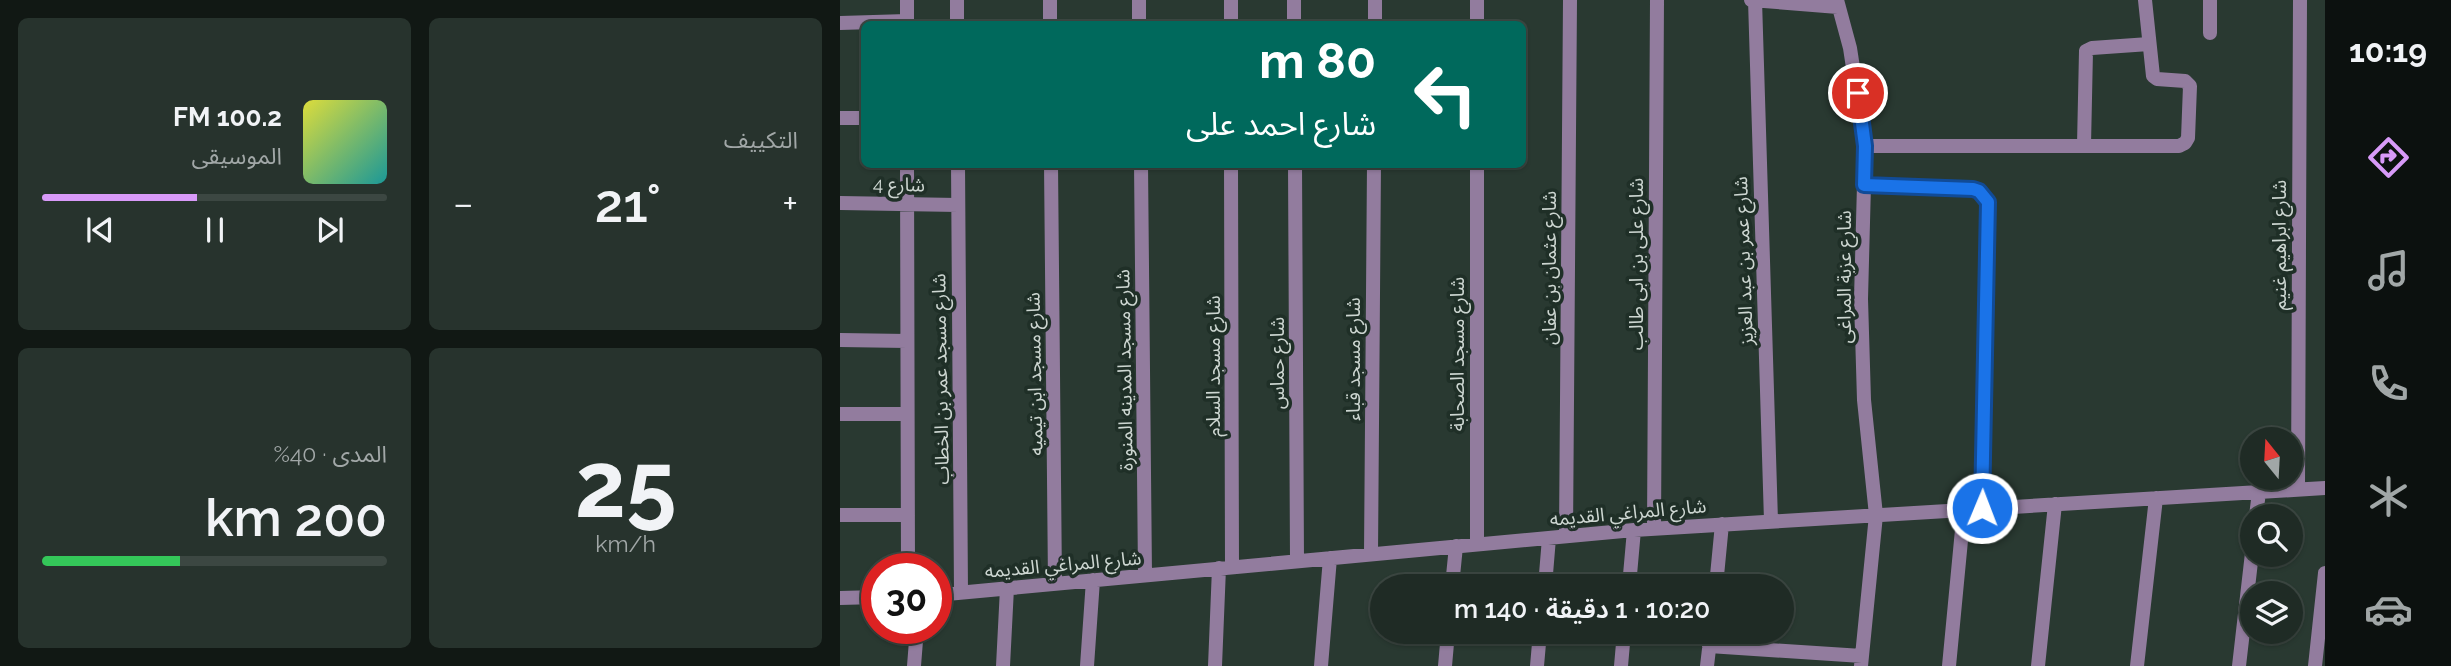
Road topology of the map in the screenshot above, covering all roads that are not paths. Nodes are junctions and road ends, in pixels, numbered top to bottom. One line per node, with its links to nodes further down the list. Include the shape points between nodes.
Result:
1 (907, 0): 17 (street)
2 (957, 0): 18 (street)
3 (1050, 0): 19 (street)
4 (1139, 0): 20 (street)
5 (1231, 0): 21 (street)
6 (1294, 0): 22 (street)
7 (1375, 0): 23 (street)
8 (1477, 0): 24 (street)
9 (1570, 0): 66 (street, شارع عثمان بن عفان)
10 (1657, 0): 64 (street, شارع على بن ابى طالب)
11 (1753, 0): 15 (street); 62 (street, شارع عمر بن عبد العزيز)
12 (2145, 0): 28 (street)
13 (2210, 0): 27 (street)
14 (2300, 0): 49 (street, شارع ابراهيم غنيم)
15 (1772, 1): 16 (street)
16 (1838, 4): 32 (street, شارع عزبة المراغى, via 1850,48)
17 (907, 21)
18 (957, 21)
19 (1050, 21)
20 (1139, 21)
21 (1231, 21)
22 (1294, 21)
23 (1375, 21)
24 (1477, 21)
25 (840, 23): 26 (street)
26 (861, 23)
27 (2210, 33)
28 (2149, 44): 31 (street, via 2086,51); 31 (street, via 2154,78 2185,81 2190,86 2185,143)
29 (840, 118): 30 (street)
30 (861, 118)
31 (2084, 145): 32 (street)
32 (1865, 146): 41 (street, شارع عزبة المراغى)
33 (907, 168): 43 (street)
34 (958, 168): 44 (street, شارع مسجد عمر بن الخطاب)
35 (1051, 168): 83 (street, شارع مسجد ابن تيميه)
36 (1141, 168): 81 (street, شارع مسجد المدينه المنورة)
37 (1231, 168): 75 (street, شارع مسجد السلام)
38 (1295, 168): 73 (street, شارع حماس)
39 (1374, 168): 71 (street, شارع مسجد قباء)
40 (1477, 168): 68 (street, شارع مسجد الصحابة)
41 (1864, 185): 57 (street, via 1973,189 1988,202); 61 (street, شارع عزبة المراغى, via 1864,400)
42 (840, 202): 43 (street, شارع 4)
43 (907, 204): 44 (street, شارع 4); 46 (street)
44 (958, 205): 85 (street, شارع مسجد عمر بن الخطاب)
45 (840, 340): 46 (street)
46 (907, 341): 48 (street)
47 (840, 414): 48 (street)
48 (907, 414): 60 (street)
49 (2298, 427)
50 (2325, 488): 51 (street, شارع المراغي القديمه)
51 (2303, 489)
52 (2285, 490): 53 (street, شارع المراغي القديمه)
53 (2259, 492): 54 (street, شارع المراغي القديمه); 56 (street)
54 (2157, 498): 55 (street, شارع المراغي القديمه); 107 (street)
55 (2055, 504): 57 (street, شارع المراغي القديمه); 106 (street)
56 (2258, 504)
57 (1982, 508): 58 (street, شارع المراغي القديمه)
58 (1964, 509): 61 (street, شارع المراغي القديمه); 105 (street)
59 (840, 514): 60 (street)
60 (908, 515): 70 (street)
61 (1876, 515): 62 (street, شارع المراغي القديمه); 95 (street, شارع عزبة المراغى)
62 (1771, 521): 63 (street, شارع المراغي القديمه)
63 (1722, 524): 64 (street, شارع المراغي القديمه); 80 (street)
64 (1654, 528): 65 (street, شارع المراغي القديمه)
65 (1634, 530): 66 (street, شارع المراغي القديمه); 79 (street)
66 (1566, 536): 67 (street, شارع المراغي القديمه)
67 (1549, 538): 68 (street, شارع المراغي القديمه); 78 (street)
68 (1476, 544): 69 (street, شارع المراغي القديمه)
69 (1456, 546): 71 (street, شارع المراغي القديمه); 77 (street)
70 (908, 553)
71 (1371, 554): 72 (street, شارع المراغي القديمه)
72 (1330, 558): 73 (street, شارع المراغي القديمه); 100 (street)
73 (1297, 561): 75 (street, شارع المراغي القديمه)
74 (2250, 567): 108 (street)
75 (1226, 568): 81 (street, شارع المراغي القديمه); 99 (street, شارع مسجد السلام)
76 (2325, 573): 109 (street)
77 (1453, 574)
78 (1546, 574)
79 (1630, 574)
80 (1717, 574)
81 (1145, 575): 82 (street, شارع المراغي القديمه)
82 (1093, 580): 83 (street, شارع المراغي القديمه); 98 (street)
83 (1055, 584): 84 (street, شارع المراغي القديمه)
84 (1007, 588): 85 (street, شارع المراغي القديمه); 97 (street)
85 (961, 593): 86 (street, شارع المراغي القديمه)
86 (952, 594)
87 (861, 597): 88 (street)
88 (840, 598)
89 (916, 644): 96 (street)
90 (1447, 644): 101 (street)
91 (1540, 644): 102 (street)
92 (1623, 644): 103 (street)
93 (1709, 644): 104 (street)
94 (1745, 644): 95 (street)
95 (1862, 661)
96 (914, 666)
97 (1003, 666)
98 (1087, 666)
99 (1215, 666)
100 (1321, 666)
101 (1445, 666)
102 (1537, 666)
103 (1621, 666)
104 (1707, 666)
105 (1949, 666)
106 (2038, 666)
107 (2137, 666)
108 (2239, 666)
109 (2315, 666)

